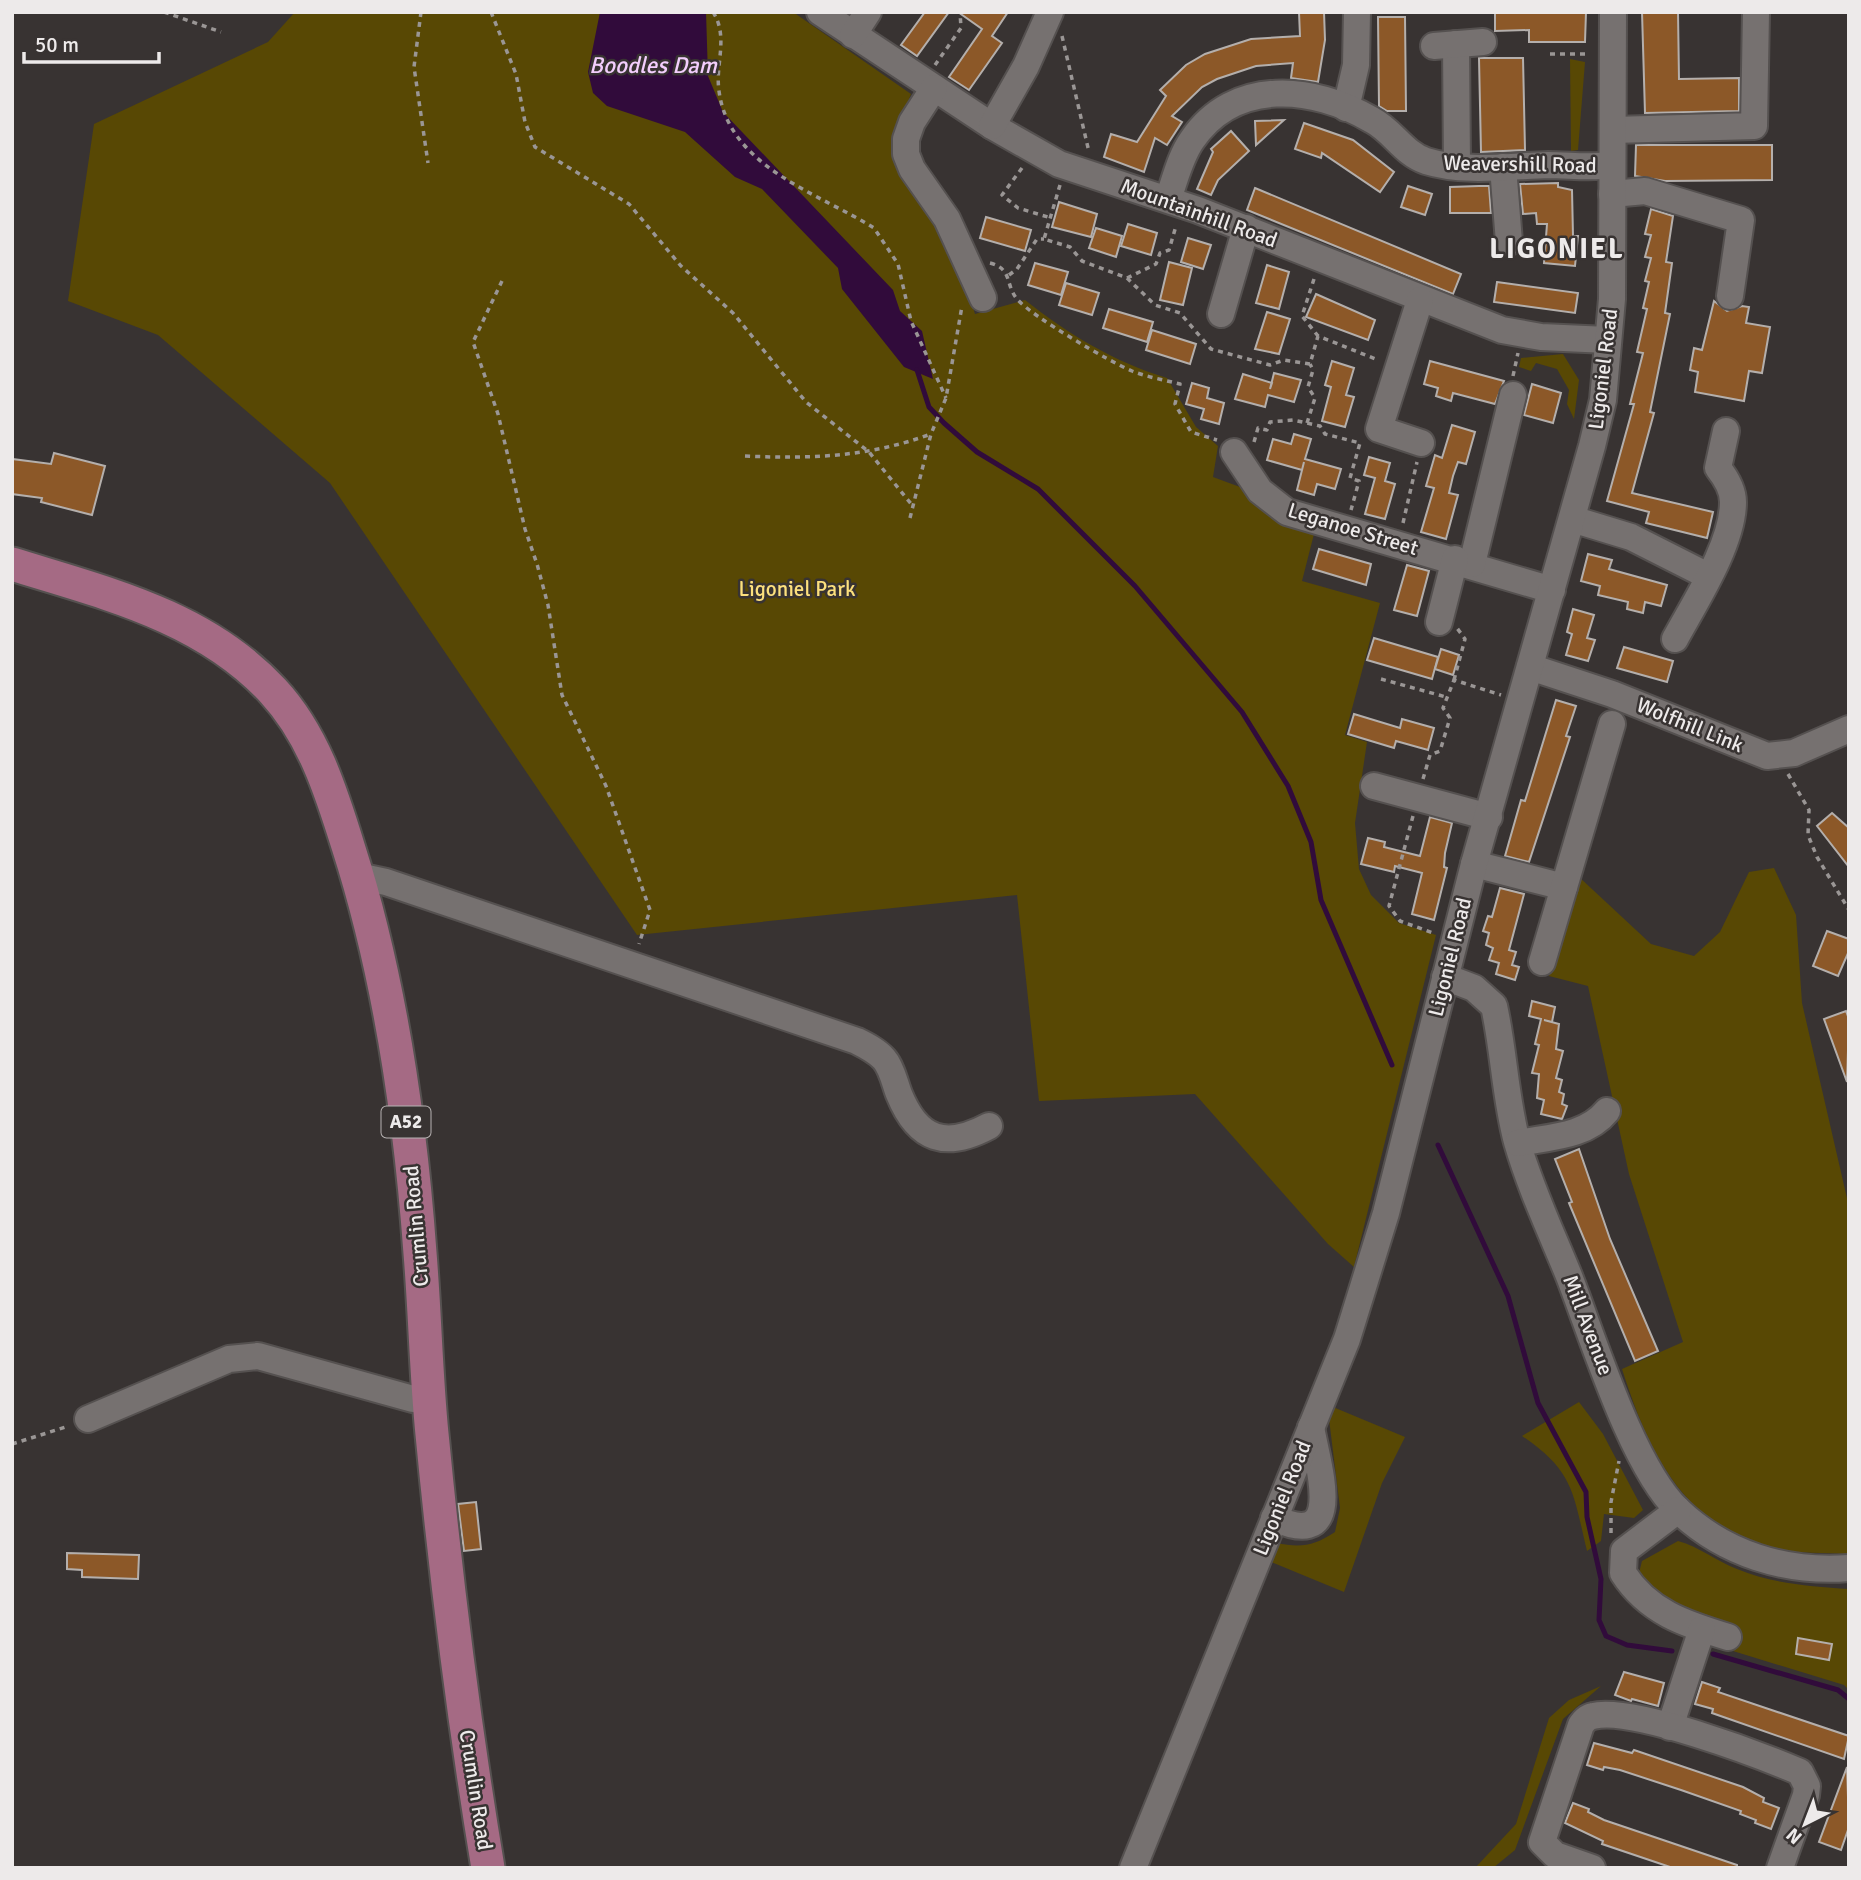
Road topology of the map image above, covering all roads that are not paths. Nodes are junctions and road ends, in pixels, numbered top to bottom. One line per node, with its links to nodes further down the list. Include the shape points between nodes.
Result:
1 (820, 12): 7 (street, Mountainhill Road)
2 (868, 12): 7 (street)
3 (1357, 12): 10 (street, via 1356,65)
4 (1613, 12): 12 (street, Ligoniel Road)
5 (1756, 12): 12 (street, via 1754,126)
6 (1056, 22): 11 (street)
7 (853, 34): 9 (street, Mountainhill Road)
8 (1483, 42): 14 (street, via 1445,45)
9 (929, 85): 11 (street, Mountainhill Road); 20 (street, via 906,139 906,155)
10 (1346, 108): 14 (street, Weavershill Road, via 1374,120 1408,152); 17 (street, Weavershill Road, via 1281,92 1230,104 1204,123 1190,142)
11 (992, 126): 17 (street, Mountainhill Road, via 1033,152 1081,165)
12 (1613, 130): 13 (street, Ligoniel Road)
13 (1611, 164): 15 (street, Weavershill Road); 16 (street, Ligoniel Road)
14 (1457, 166): 15 (street, Weavershill Road)
15 (1503, 167): 19 (street)
16 (1612, 194): 21 (street, via 1645,191 1741,220); 24 (street, Ligoniel Road)
17 (1168, 199): 18 (street, Mountainhill Road)
18 (1246, 228): 22 (street, Mountainhill Road); 23 (street)
19 (1509, 242)
20 (981, 280)
21 (1730, 296)
22 (1419, 300): 24 (street, Mountainhill Road, via 1523,335); 27 (street, via 1379,429)
23 (1221, 314)
24 (1608, 340): 29 (street, Ligoniel Road, via 1603,400)
25 (1513, 395): 30 (street, via 1507,462)
26 (1727, 431): 32 (street, via 1718,468 1731,488 1732,512)
27 (1421, 443)
28 (1234, 452): 30 (street, Leganoe Street, via 1260,491 1287,512)
29 (1572, 519): 32 (street, via 1631,537); 33 (street, Ligoniel Road)
30 (1464, 562): 33 (street, Leganoe Street); 34 (street)
31 (12, 564): 42 (main road, Crumlin Road / A52, via 157,611 246,665 275,692 305,732)
32 (1708, 576): 35 (street)
33 (1552, 590): 36 (street, Ligoniel Road)
34 (1439, 622)
35 (1675, 639)
36 (1530, 667): 38 (street, Wolfhill Link, via 1612,694 1755,752 1794,753); 40 (street, Ligoniel Road)
37 (1612, 724): 43 (street)
38 (1849, 729)
39 (1374, 786): 40 (street)
40 (1489, 817): 41 (street, Ligoniel Road)
41 (1474, 864): 43 (street); 45 (street, Ligoniel Road)
42 (358, 876): 47 (street, via 858,1041 886,1061 914,1124 931,1136 966,1138); 49 (main road, Crumlin Road / A52, via 380,954 393,1026 420,1250)
43 (1564, 887): 44 (street)
44 (1542, 962)
45 (1445, 977): 48 (street, Mill Avenue, via 1474,988 1494,1006); 51 (street, Ligoniel Road, via 1386,1213 1347,1339)
46 (1607, 1111): 48 (street, via 1584,1130)
47 (989, 1126)
48 (1518, 1143): 52 (street, Mill Avenue, via 1645,1464)
49 (428, 1396): 50 (street, via 413,1399 258,1356 229,1359); 58 (main road, Crumlin Road / A52, via 467,1739)
50 (88, 1419)
51 (1311, 1427): 53 (street, Ligoniel Road); 53 (street, via 1321,1513 1310,1527 1302,1528)
52 (1678, 1510): 54 (street, Mill Avenue, via 1753,1558 1794,1567); 55 (street, via 1624,1552 1623,1573 1657,1610)
53 (1274, 1518): 59 (street, Ligoniel Road)
54 (1849, 1568)
55 (1702, 1629): 56 (street); 57 (street)
56 (1728, 1637)
57 (1670, 1727): 60 (street, via 1602,1715 1591,1716 1581,1725 1542,1842 1555,1855); 61 (street, via 1800,1772 1806,1795)
58 (488, 1868)
59 (1133, 1868)
60 (1592, 1868)
61 (1780, 1868)

